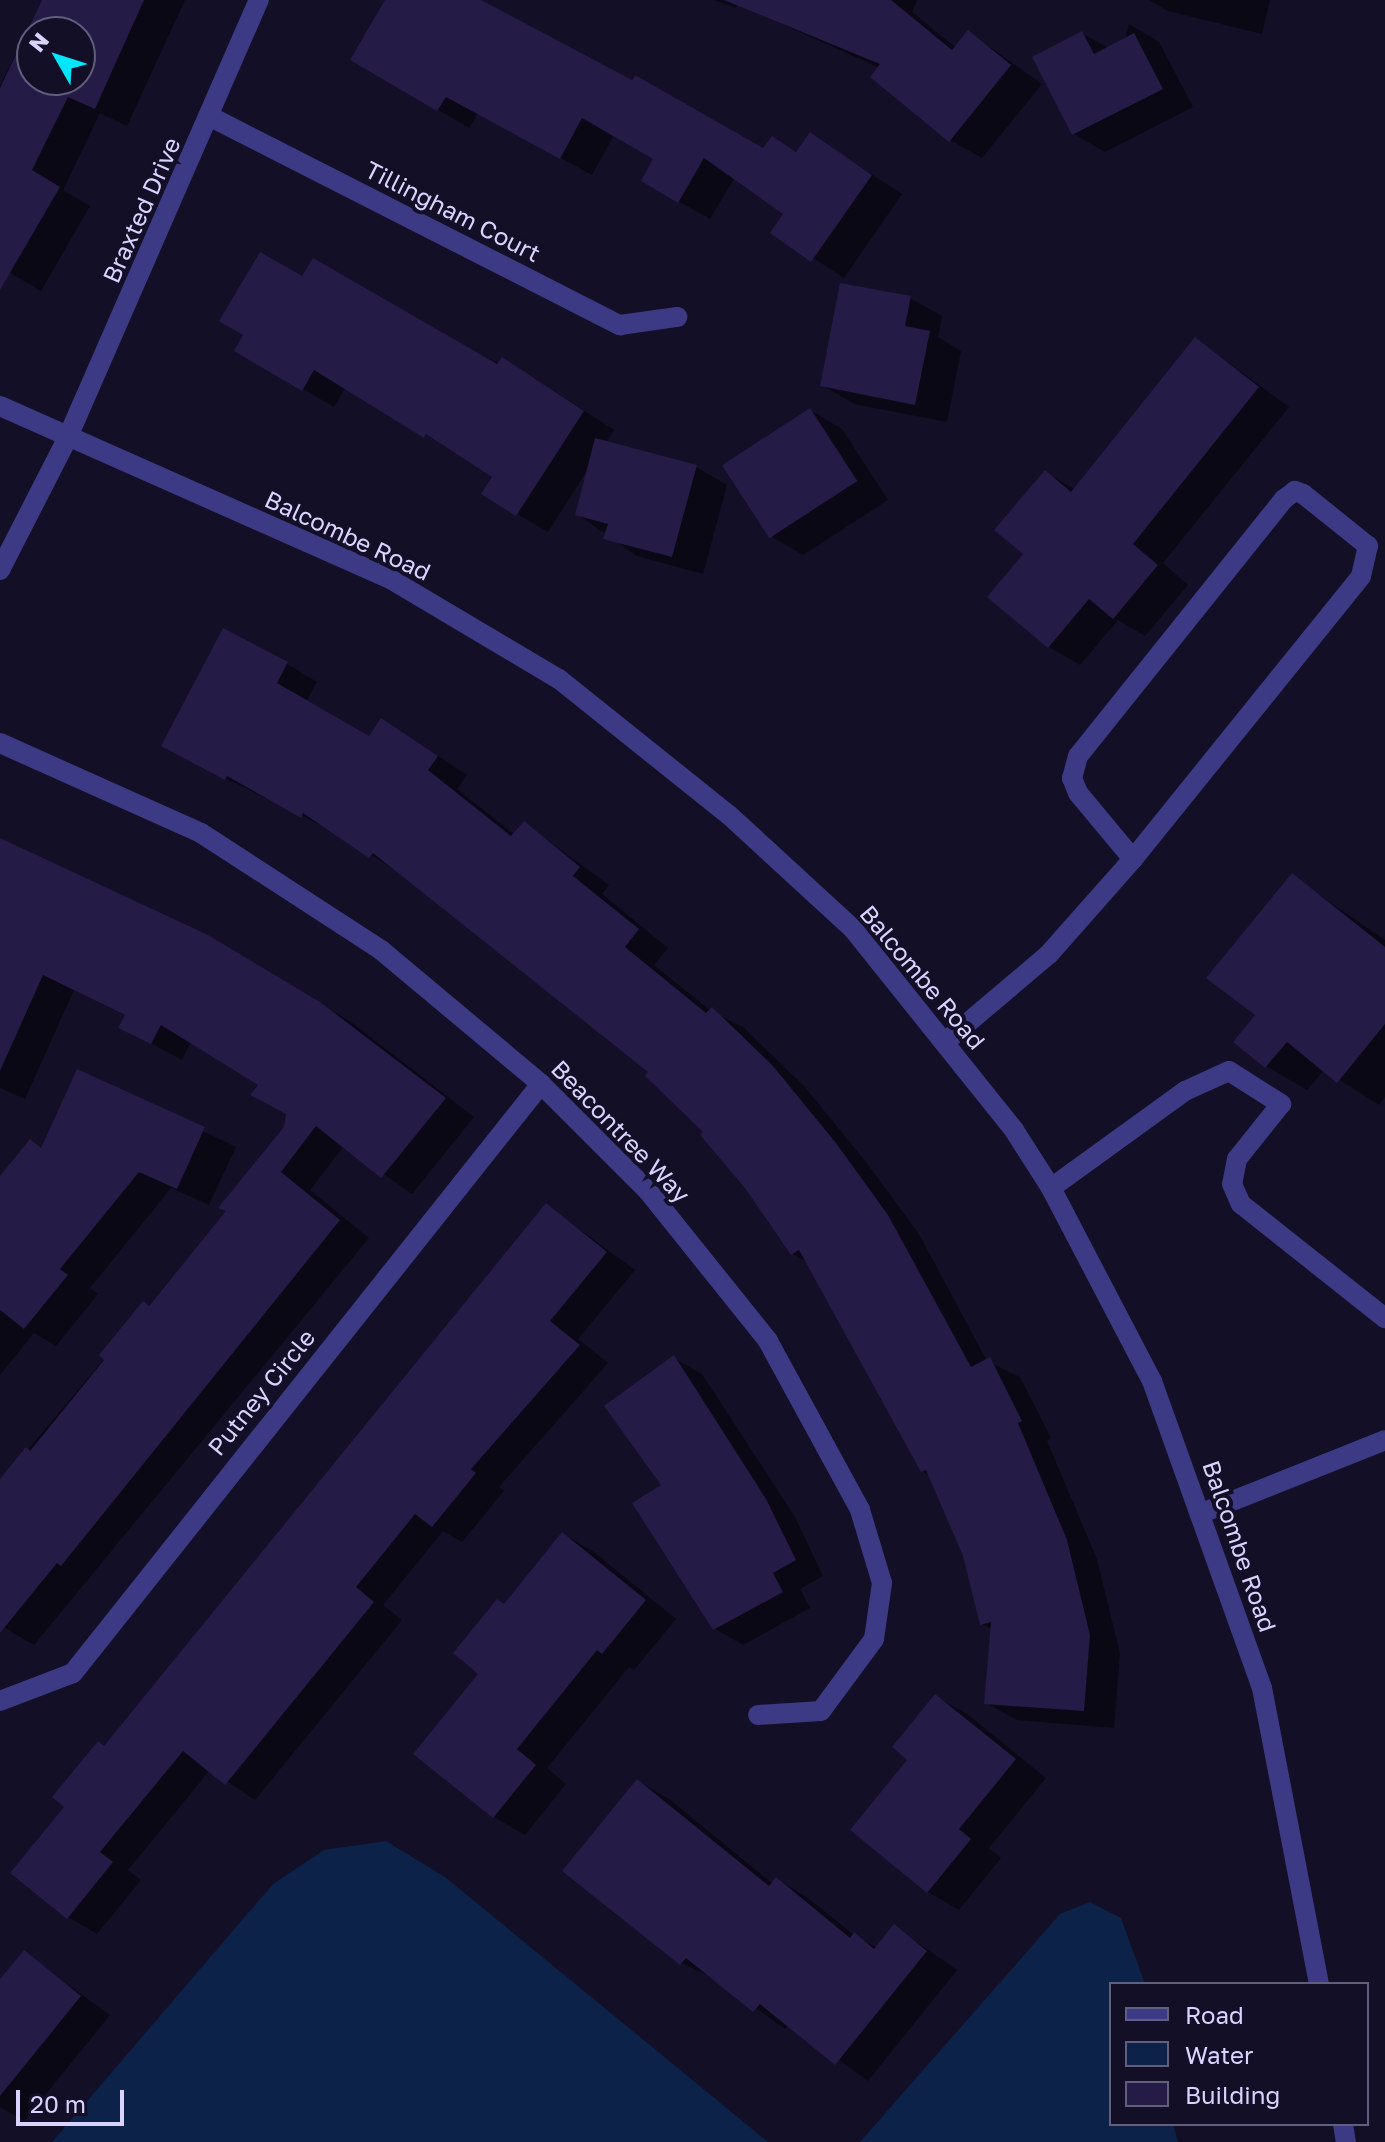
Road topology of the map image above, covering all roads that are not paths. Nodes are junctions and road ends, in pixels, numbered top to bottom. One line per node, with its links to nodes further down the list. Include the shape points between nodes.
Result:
1 (259, 0): 2 (street, Braxted Drive)
2 (211, 117): 3 (street, Tillingham Court, via 620,325); 5 (street, Braxted Drive)
3 (677, 317)
4 (0, 406): 5 (street, Balcombe Road)
5 (67, 439): 6 (street); 9 (street, Balcombe Road, via 392,580 559,679 729,815 853,929)
6 (0, 570)
7 (0, 743): 10 (street, Beacontree Way, via 201,833 381,950)
8 (1133, 859): 8 (street, via 1361,576 1368,546 1303,494 1295,491 1284,499 1078,756 1072,778 1078,793); 9 (street, via 1049,954)
9 (945, 1042): 11 (street, Balcombe Road, via 1014,1130)
10 (541, 1084): 15 (street, Putney Circle, via 73,1673); 16 (street, Beacontree Way, via 648,1191 768,1341 860,1510 882,1583 874,1639 821,1711)
11 (1051, 1188): 12 (street, via 1185,1091 1229,1071 1281,1104 1237,1159 1232,1184 1241,1204); 14 (street, Balcombe Road, via 1152,1381)
12 (1385, 1318)
13 (1385, 1440): 14 (street)
14 (1202, 1513): 17 (street, Balcombe Road, via 1262,1688)
15 (0, 1701)
16 (758, 1715)
17 (1319, 1982)

